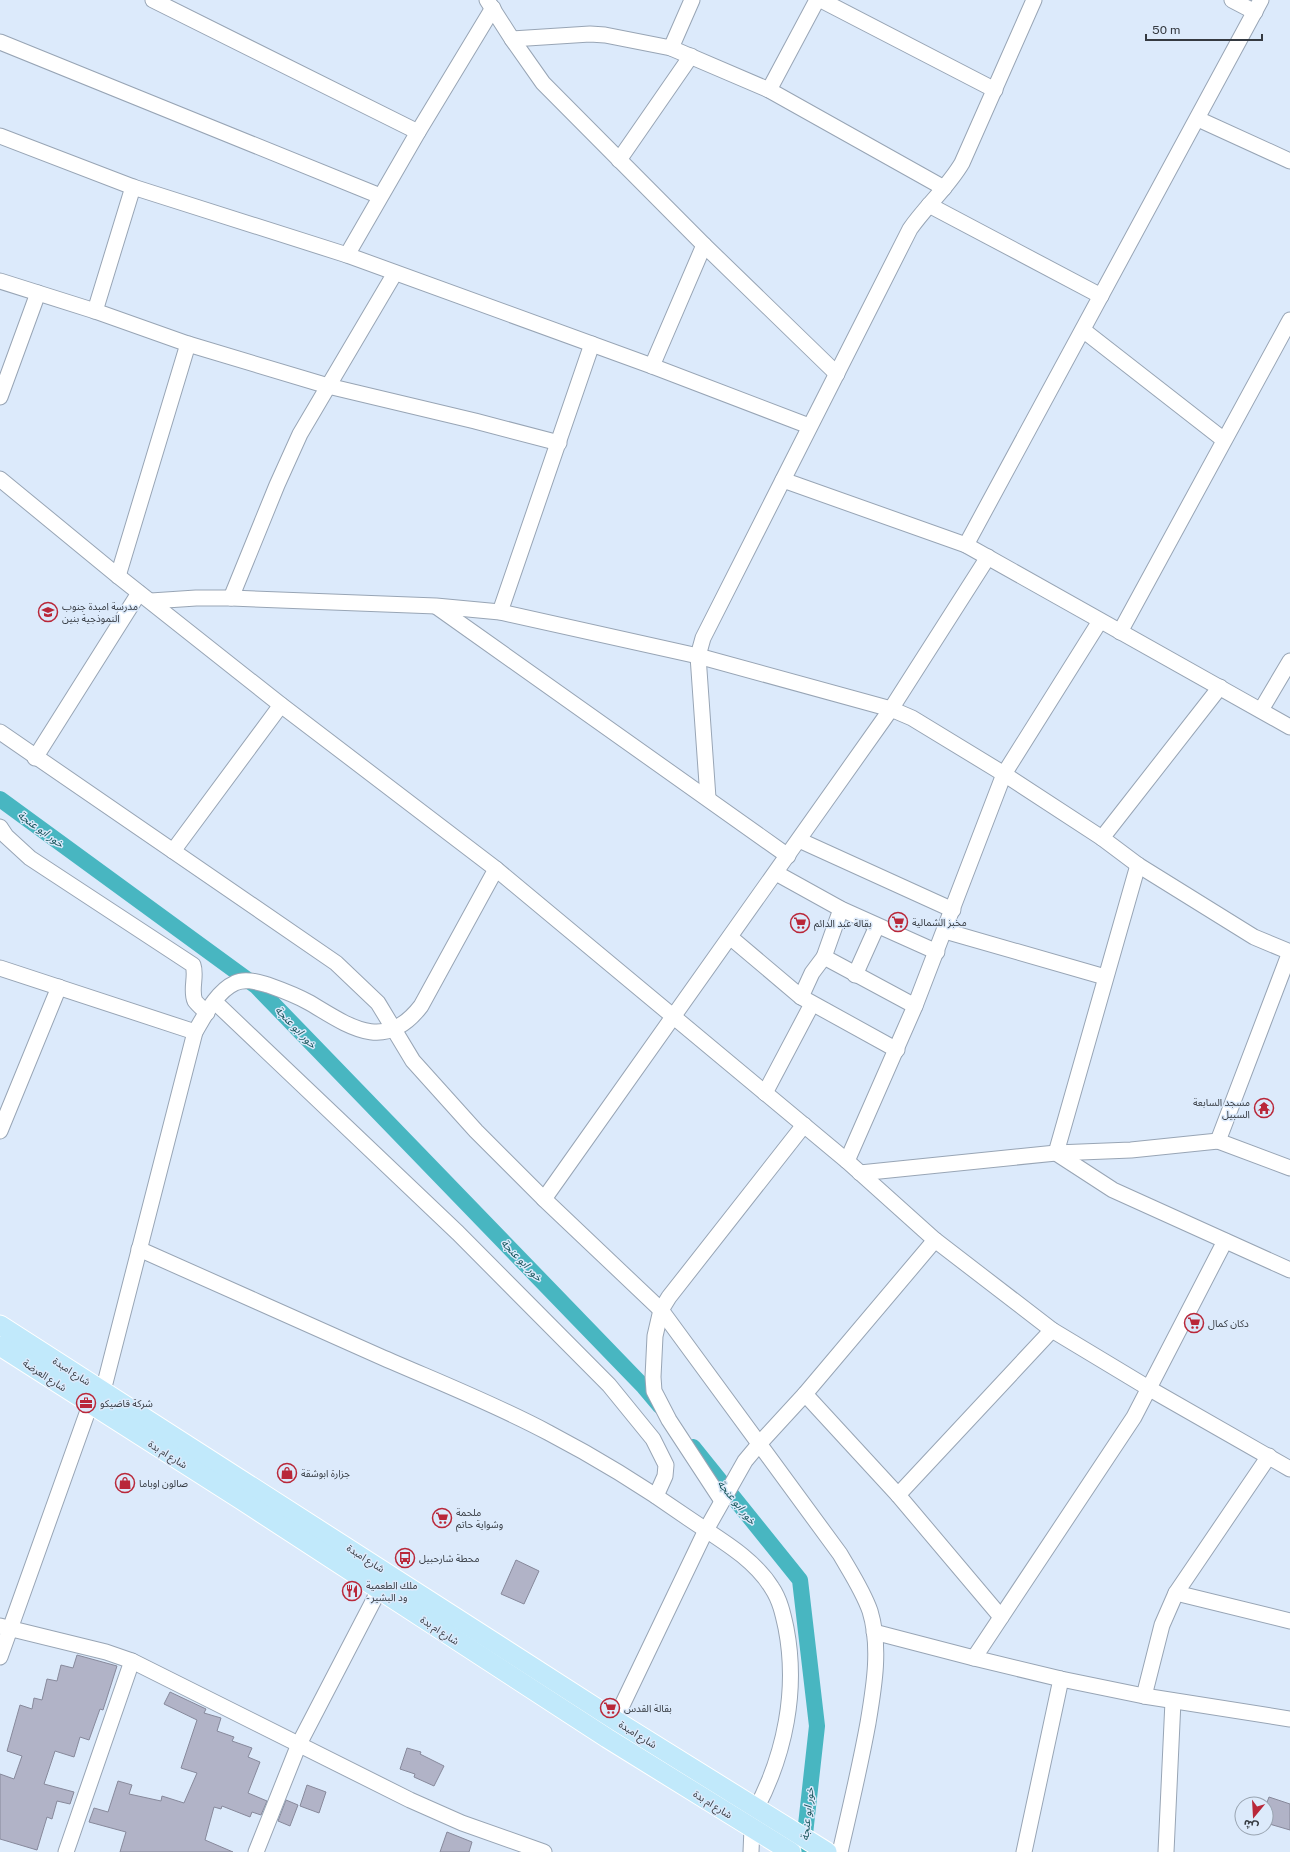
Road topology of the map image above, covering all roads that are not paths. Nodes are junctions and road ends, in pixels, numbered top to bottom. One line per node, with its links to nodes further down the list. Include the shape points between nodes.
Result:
1 (153, 0): 16 (street)
2 (692, 0): 11 (street)
3 (817, 0): 13 (street)
4 (821, 0): 14 (street)
5 (1232, 0): 8 (street)
6 (1032, 1): 14 (street)
7 (490, 4): 9 (street); 16 (street)
8 (1258, 6): 15 (street)
9 (512, 39): 11 (street, via 605,35); 18 (street, via 543,83)
10 (0, 42): 22 (street)
11 (671, 48): 12 (street)
12 (691, 56): 13 (street); 18 (street)
13 (769, 90): 21 (street)
14 (995, 90): 21 (street, via 962,163)
15 (1198, 118): 19 (street); 29 (street)
16 (418, 132): 22 (street)
17 (0, 136): 20 (street)
18 (620, 160): 24 (street)
19 (1290, 161)
20 (133, 187): 25 (street); 30 (street)
21 (944, 188): 23 (street)
22 (380, 196): 25 (street)
23 (929, 205): 29 (street); 36 (street, via 910,229)
24 (704, 245): 35 (street); 36 (street)
25 (347, 255): 26 (street)
26 (395, 273): 34 (street); 37 (street)
27 (0, 281): 28 (street)
28 (38, 293): 30 (street); 38 (street)
29 (1101, 296): 32 (street)
30 (95, 311): 33 (street)
31 (1290, 320): 40 (street)
32 (1083, 330): 40 (street); 44 (street)
33 (188, 344): 37 (street); 46 (street)
34 (592, 344): 35 (street); 41 (street)
35 (652, 366): 39 (street)
36 (837, 374): 39 (street)
37 (328, 386): 41 (street); 48 (street, via 285,466)
38 (0, 397)
39 (809, 426): 43 (street)
40 (1224, 440): 52 (street)
41 (559, 443): 50 (street)
42 (0, 480): 46 (street)
43 (783, 480): 44 (street); 53 (street, via 702,638)
44 (966, 545): 45 (street)
45 (988, 557): 51 (street); 57 (street)
46 (118, 576): 47 (street)
47 (145, 597): 48 (street); 56 (street); 61 (street)
48 (231, 598): 49 (street)
49 (436, 606): 50 (street); 63 (street)
50 (500, 612): 53 (street)
51 (1100, 621): 52 (street); 62 (street)
52 (1120, 632): 55 (street)
53 (698, 656): 57 (street); 63 (street)
54 (1290, 661): 58 (street)
55 (1220, 687): 58 (street); 65 (street)
56 (281, 705): 67 (street); 70 (street)
57 (891, 709): 62 (street, via 912,718); 66 (street)
58 (1261, 710): 59 (street)
59 (1290, 727)
60 (0, 732): 61 (street)
61 (35, 758): 67 (street)
62 (1004, 774): 65 (street); 73 (street)
63 (708, 798): 68 (street)
64 (0, 828): 86 (street, via 30,858 193,965 196,1002)
65 (1102, 838): 69 (street)
66 (799, 840): 68 (street); 73 (street)
67 (173, 852): 88 (street, via 336,963 378,1003)
68 (788, 856): 71 (street)
69 (1138, 865): 78 (street, via 1254,936); 82 (street)
70 (496, 869): 87 (street); 88 (street, via 421,1006 412,1017)
71 (776, 873): 72 (street); 76 (street)
72 (841, 909): 74 (street); 79 (street)
73 (953, 910): 75 (street)
74 (877, 926): 77 (street); 81 (street)
75 (945, 931): 77 (street); 82 (street)
76 (730, 937): 84 (street); 87 (street)
77 (937, 952): 85 (street)
78 (1290, 952): 94 (street)
79 (824, 957): 81 (street); 84 (street, via 812,973)
80 (0, 968): 83 (street)
81 (855, 975): 85 (street)
82 (1104, 977): 95 (street)
83 (59, 987): 89 (street); 93 (street)
84 (806, 1000): 90 (street); 91 (street)
85 (915, 1006): 90 (street)
86 (211, 1007): 88 (street, via 220,994 242,980 287,991 360,1030 381,1033); 89 (street); 115 (street, via 458,1233 610,1385 654,1439 666,1466 665,1476)
87 (674, 1017): 91 (street); 99 (street)
88 (394, 1029): 99 (street, via 423,1074)
89 (195, 1032): 102 (street)
90 (897, 1050): 96 (street)
91 (765, 1093): 92 (street)
92 (804, 1125): 96 (street); 104 (street)
93 (0, 1131)
94 (1218, 1141): 95 (street, via 1131,1150); 97 (street)
95 (1056, 1153): 98 (street); 101 (street, via 1113,1190)
96 (846, 1161): 98 (street)
97 (1290, 1168)
98 (860, 1172): 100 (street)
99 (544, 1199): 104 (street)
100 (935, 1240): 106 (street); 110 (street)
101 (1225, 1241): 103 (street); 109 (street)
102 (139, 1249): 111 (street); 115 (street, via 522,1419)
103 (1290, 1270)
104 (661, 1310): 112 (street); 117 (street, via 653,1355 654,1391 669,1420)
105 (0, 1325): 108 (main road)
106 (1052, 1330): 109 (street); 116 (street)
107 (0, 1346): 108 (main road, شارع العرضة)
108 (30, 1355): 111 (main road, شارع العرضة)
109 (1150, 1389): 113 (street); 121 (street, via 1127,1429)
110 (805, 1394): 112 (street); 116 (street)
111 (97, 1398): 119 (main road, شارع ام بدة, via 243,1501); 123 (street); 132 (main road, شارع امبدة, via 252,1485)
112 (760, 1443): 117 (street); 124 (street, via 840,1554 862,1593 870,1612)
113 (1269, 1456): 114 (street); 120 (street)
114 (1290, 1469)
115 (656, 1496): 118 (street)
116 (898, 1496): 121 (street)
117 (722, 1501): 118 (street)
118 (706, 1530): 132 (street); 134 (street, via 739,1553 772,1586 780,1604 789,1643 791,1678 782,1740)
119 (379, 1590): 133 (street); 134 (main road, شارع ام بدة, via 607,1738)
120 (1176, 1593): 122 (street); 129 (street, via 1162,1625)
121 (1001, 1617): 126 (street)
122 (1290, 1621)
123 (4, 1628): 125 (street); 127 (street, via 106,1652)
124 (874, 1632): 126 (street); 141 (street, via 874,1684 864,1747)
125 (0, 1657)
126 (974, 1658): 128 (street)
127 (132, 1661): 133 (street); 135 (street)
128 (1061, 1679): 129 (street); 142 (street)
129 (1144, 1696): 130 (street)
130 (1173, 1701): 131 (street); 143 (street)
131 (1290, 1719)
132 (615, 1720): 134 (main road, شارع امبدة)
133 (299, 1744): 136 (street); 137 (street, via 462,1823)
134 (761, 1823): 138 (street); 139 (main road, شارع ام بدة); 140 (main road, شارع ام بدة)
135 (66, 1852)
136 (256, 1852)
137 (544, 1852)
138 (751, 1852)
139 (791, 1852)
140 (827, 1852)
141 (840, 1852)
142 (1024, 1852)
143 (1166, 1852)

